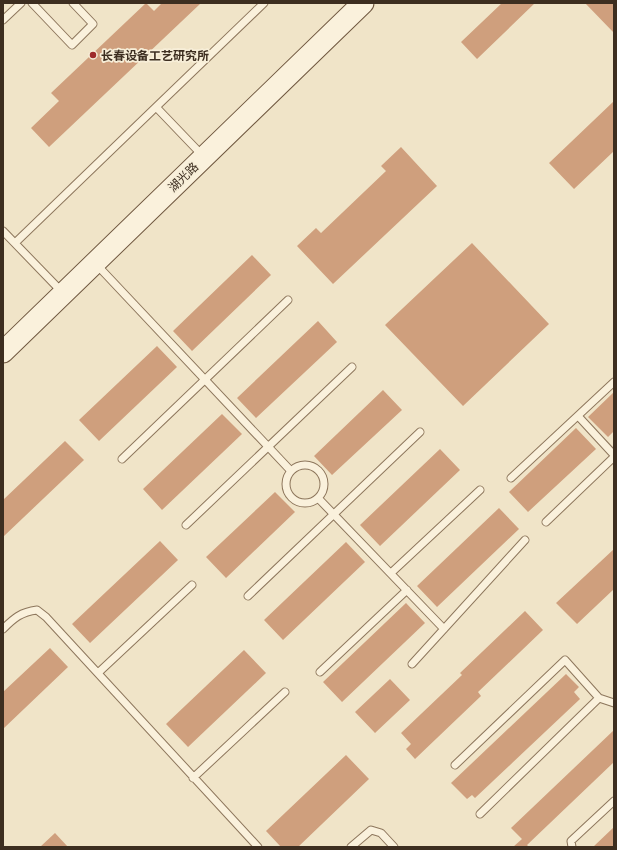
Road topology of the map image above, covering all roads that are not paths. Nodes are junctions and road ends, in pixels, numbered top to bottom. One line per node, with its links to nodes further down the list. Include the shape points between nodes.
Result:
1 (21, 3): 6 (lane)
2 (32, 3): 3 (lane, via 72,45 93,24)
3 (73, 3)
4 (264, 3): 7 (lane)
5 (363, 3): 8 (street, 湖光路)
6 (3, 20)
7 (156, 107): 8 (lane); 10 (lane)
8 (204, 157): 11 (street, 湖光路)
9 (3, 231): 10 (lane)
10 (15, 243): 12 (lane)
11 (95, 263): 12 (street, 湖光路); 16 (lane)
12 (63, 293): 14 (street, 湖光路)
13 (288, 300): 16 (lane)
14 (3, 352)
15 (352, 367): 20 (lane)
16 (205, 380): 20 (lane); 22 (lane)
17 (614, 382): 18 (lane)
18 (578, 416): 21 (lane); 24 (lane)
19 (420, 432): 27 (lane)
20 (268, 446): 23 (lane); 29 (lane)
21 (614, 456): 28 (lane)
22 (122, 459)
23 (292, 471): 26 (lane, via 286,483 290,496 306,503); 26 (lane, via 297,467 310,466 321,474 323,487)
24 (511, 478)
25 (480, 490): 31 (lane)
26 (318, 498): 27 (lane)
27 (334, 514): 31 (lane); 34 (lane)
28 (546, 522)
29 (186, 525)
30 (525, 540): 35 (lane)
31 (391, 574): 33 (lane)
32 (192, 585): 39 (lane)
33 (407, 590): 35 (lane); 38 (lane)
34 (248, 596)
35 (444, 628): 37 (lane)
36 (3, 629): 39 (lane, via 25,611 37,610)
37 (412, 664)
38 (320, 672)
39 (98, 673): 44 (lane)
40 (285, 692): 44 (lane)
41 (600, 698): 42 (lane); 43 (lane, via 565,660); 46 (lane)
42 (614, 703)
43 (455, 765)
44 (193, 778): 47 (lane)
45 (614, 801): 50 (lane, via 572,841)
46 (480, 814)
47 (258, 847)
48 (351, 847): 49 (lane, via 371,830 381,833)
49 (394, 847)
50 (572, 847)

